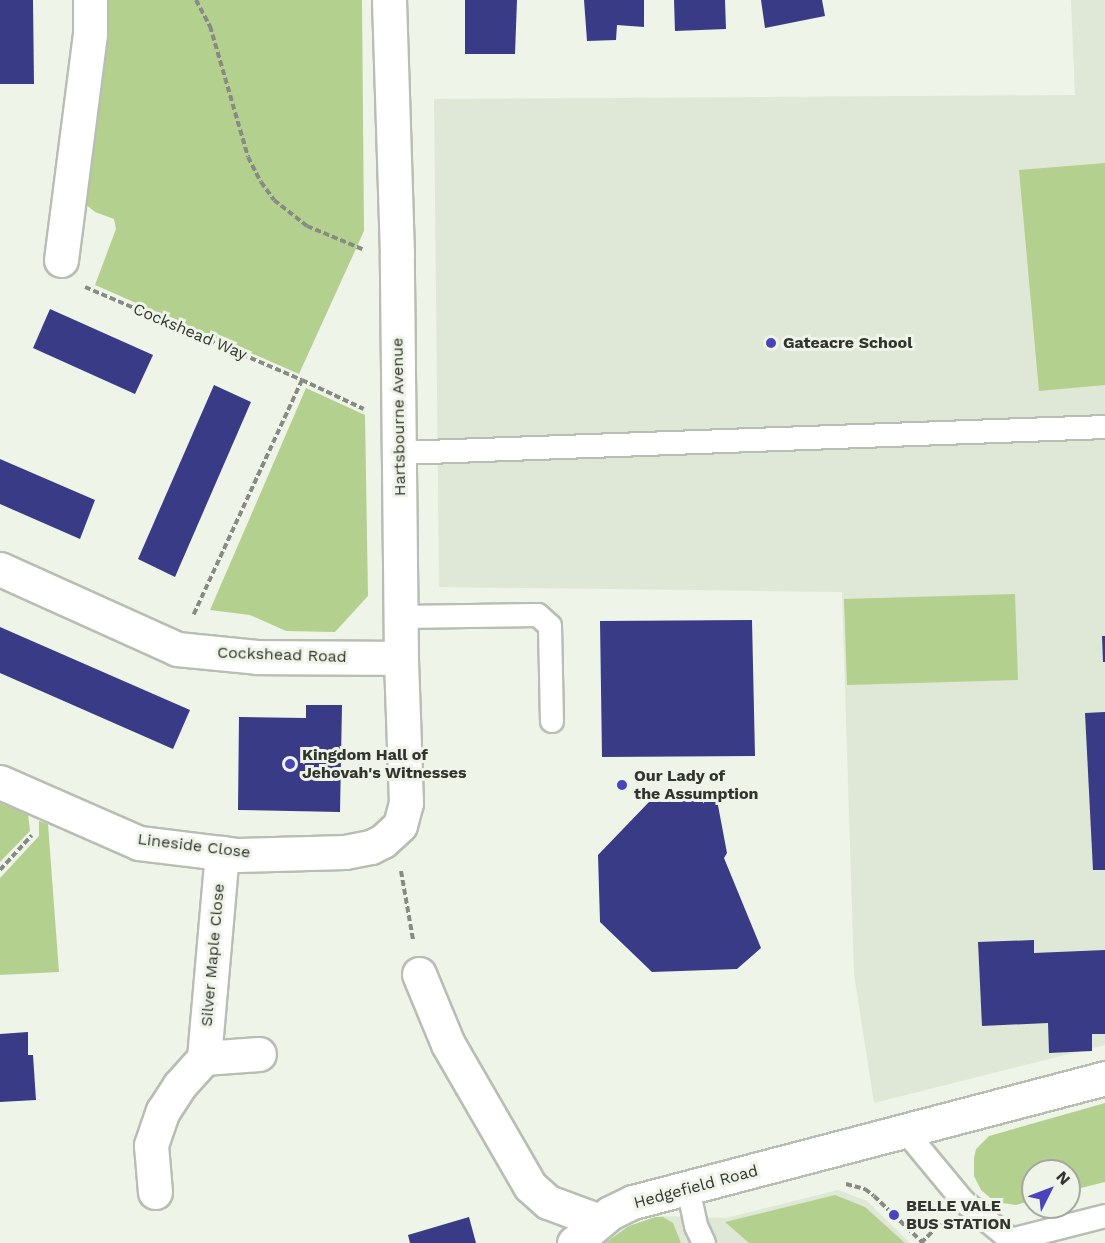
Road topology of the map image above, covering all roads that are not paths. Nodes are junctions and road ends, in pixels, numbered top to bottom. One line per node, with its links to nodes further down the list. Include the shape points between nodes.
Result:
1 (90, 0): 3 (street, via 90,34)
2 (389, 0): 5 (street, Hartsbourne Avenue)
3 (61, 260)
4 (1105, 427): 5 (lane)
5 (400, 453): 7 (street, Hartsbourne Avenue)
6 (0, 569): 8 (street, Cockshead Road, via 177,649 257,657)
7 (401, 617): 8 (street, Hartsbourne Avenue); 9 (lane, via 538,615 550,626)
8 (401, 658): 11 (street, Hartsbourne Avenue, via 406,803)
9 (552, 721)
10 (0, 782): 12 (street, Lineside Close, via 139,843)
11 (395, 832): 12 (street, Lineside Close, via 371,847 345,852)
12 (222, 853): 15 (street, Silver Maple Close)
13 (419, 974): 21 (street, via 448,1044 530,1186 548,1202)
14 (259, 1054): 15 (street)
15 (204, 1058): 19 (street, via 179,1086 159,1122 151,1145)
16 (1105, 1078): 17 (street, Hedgefield Road)
17 (906, 1132): 18 (street, Hedgefield Road); 20 (lane, via 963,1201 1011,1240)
18 (688, 1188): 21 (street, Hedgefield Road, via 633,1202); 23 (lane)
19 (155, 1192)
20 (1105, 1216)
21 (598, 1221): 22 (street, Hedgefield Road)
22 (574, 1243)
23 (704, 1243)

